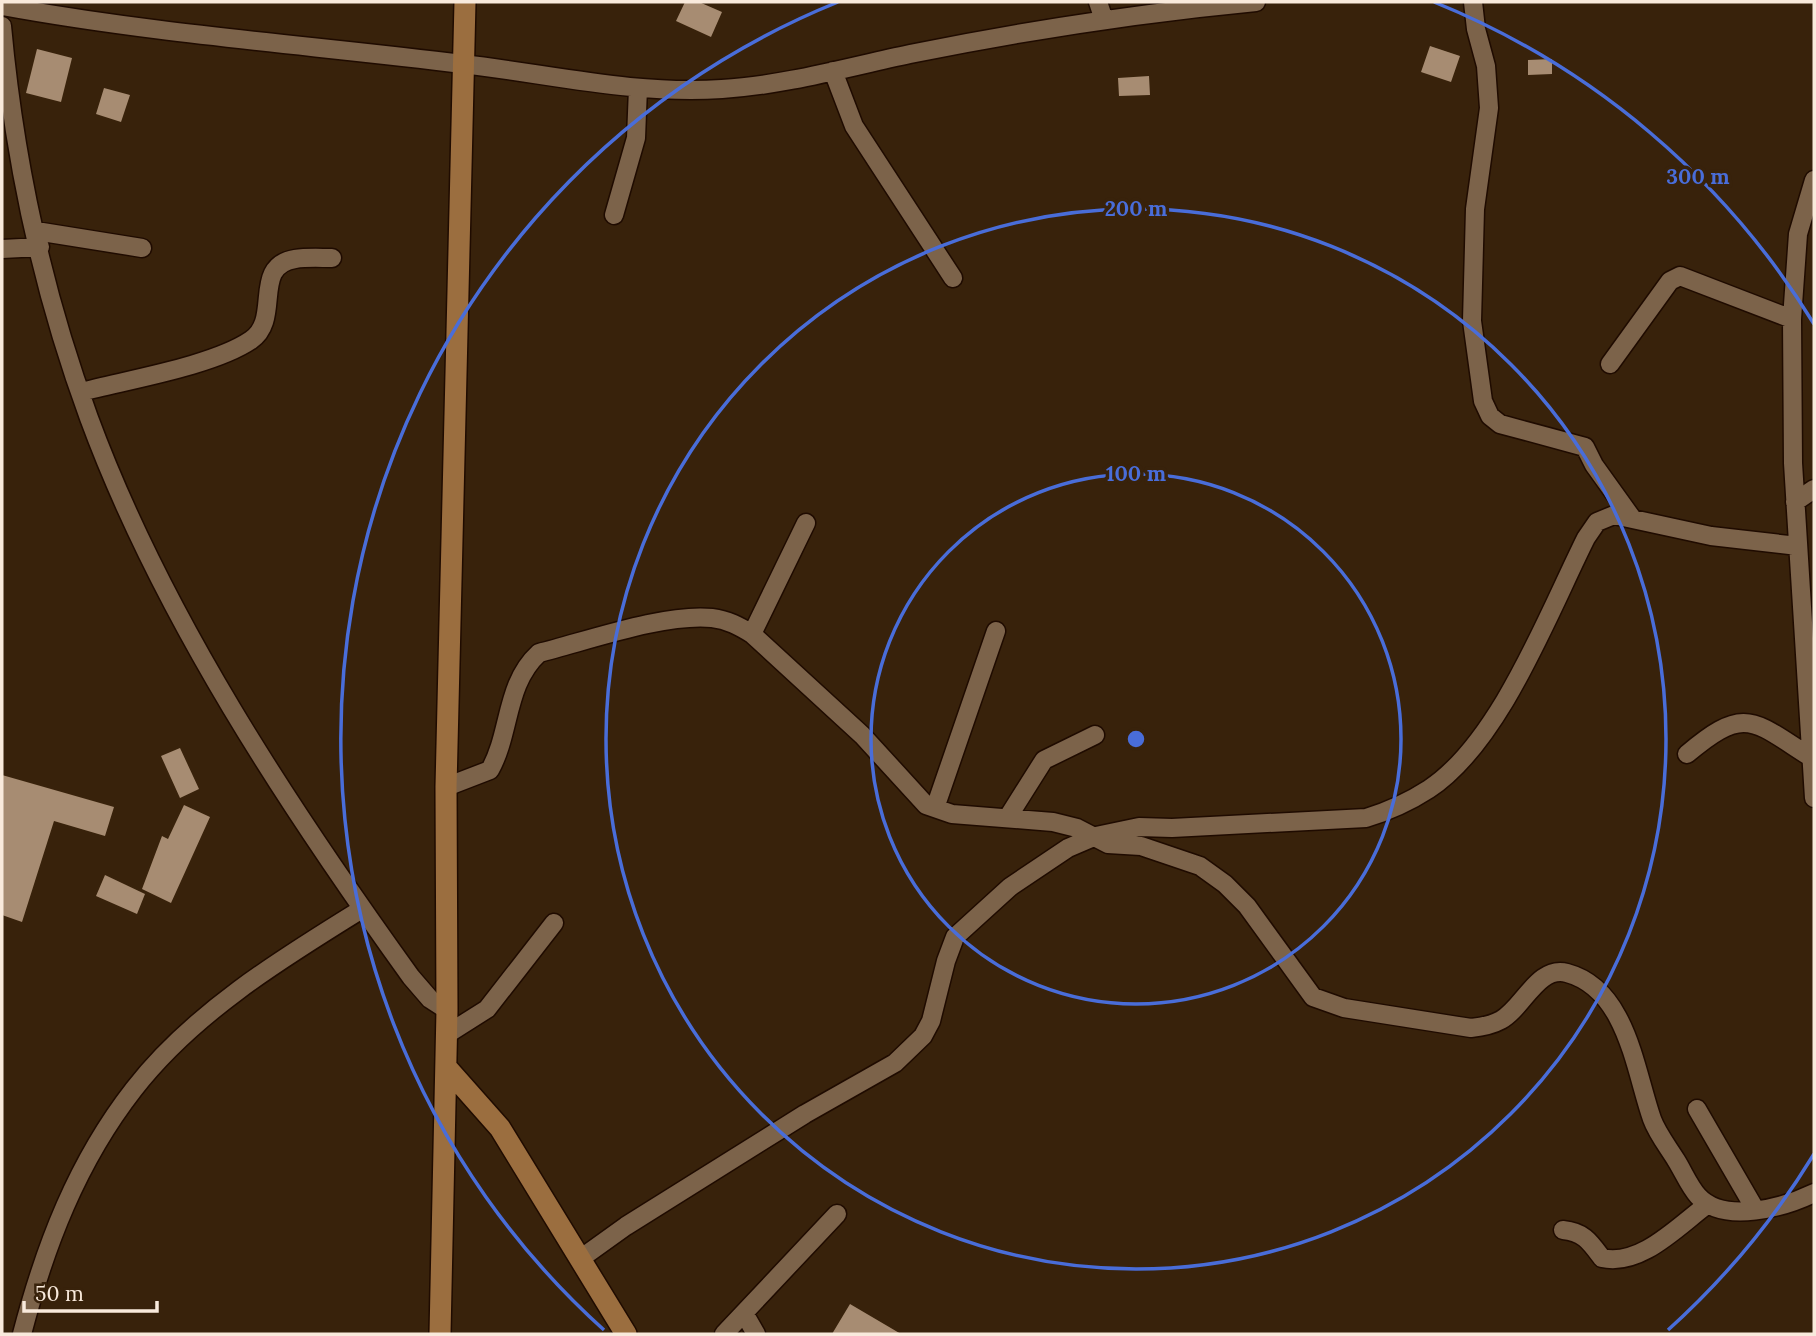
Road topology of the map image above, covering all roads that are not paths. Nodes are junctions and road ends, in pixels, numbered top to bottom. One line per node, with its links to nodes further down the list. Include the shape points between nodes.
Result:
1 (465, 2): 8 (main road)
2 (1098, 2): 6 (street)
3 (1256, 2): 6 (street)
4 (1474, 2): 23 (street, via 1489,108 1475,209 1472,321 1483,401 1500,424 1585,447)
5 (2, 6): 8 (street, via 114,26)
6 (1104, 20): 9 (street)
7 (2, 26): 13 (street, via 9,102)
8 (464, 64): 10 (street); 31 (main road)
9 (833, 71): 10 (street, via 722,89); 17 (street, via 854,126)
10 (638, 88): 12 (street, via 636,138)
11 (1814, 180): 18 (street, via 1798,234)
12 (614, 215)
13 (38, 239): 14 (street); 15 (street); 20 (street, via 60,331)
14 (142, 248)
15 (2, 249)
16 (332, 258): 20 (street, via 294,259 273,269 266,322 262,332 248,342 194,363)
17 (953, 278)
18 (1792, 319): 19 (street, via 1680,276 1670,281); 22 (street)
19 (1609, 364)
20 (81, 392): 36 (street, via 131,515 196,643 282,788)
21 (1814, 489): 22 (street)
22 (1795, 502): 25 (street)
23 (1632, 518): 25 (street, via 1711,536); 35 (street, via 1614,516 1597,522 1520,677 1467,755 1431,788 1366,818 1139,827)
24 (806, 523): 27 (street)
25 (1798, 546): 30 (street)
26 (996, 631): 33 (street)
27 (752, 634): 31 (street, via 722,620 680,619 539,653 526,665 515,688 490,770); 33 (street, via 862,735 926,805)
28 (1095, 735): 34 (street, via 1044,760)
29 (1688, 754): 30 (street, via 1711,733 1739,722 1764,728)
30 (1812, 758): 32 (street)
31 (446, 787): 38 (main road)
32 (1814, 798)
33 (935, 808): 34 (street, via 951,814)
34 (1008, 817): 35 (street, via 1053,822)
35 (1096, 836): 43 (street, via 1108,844 1168,853 1200,866 1225,884 1265,930 1301,985 1326,1004 1471,1028 1513,1012 1554,972 1582,980 1618,1017 1652,1121 1698,1196); 47 (street, via 1068,848 1010,887 955,937 932,1021 895,1063 805,1114)
36 (362, 909): 38 (street, via 424,992); 49 (street, via 248,984 163,1056 134,1089 94,1147 69,1196 39,1269)
37 (554, 923): 39 (street, via 487,1009)
38 (447, 1010): 39 (main road)
39 (446, 1035): 40 (main road)
40 (446, 1067): 47 (main road, via 500,1128); 50 (main road)
41 (1697, 1110): 44 (street)
42 (1814, 1193): 44 (street, via 1784,1205)
43 (1708, 1204): 44 (street); 46 (street, via 1643,1252 1614,1261 1602,1258 1587,1238)
44 (1755, 1209)
45 (837, 1214): 48 (street)
46 (1563, 1230)
47 (580, 1259): 51 (main road)
48 (744, 1313): 52 (street); 53 (street)
49 (22, 1334)
50 (440, 1334)
51 (626, 1334)
52 (724, 1334)
53 (756, 1334)

